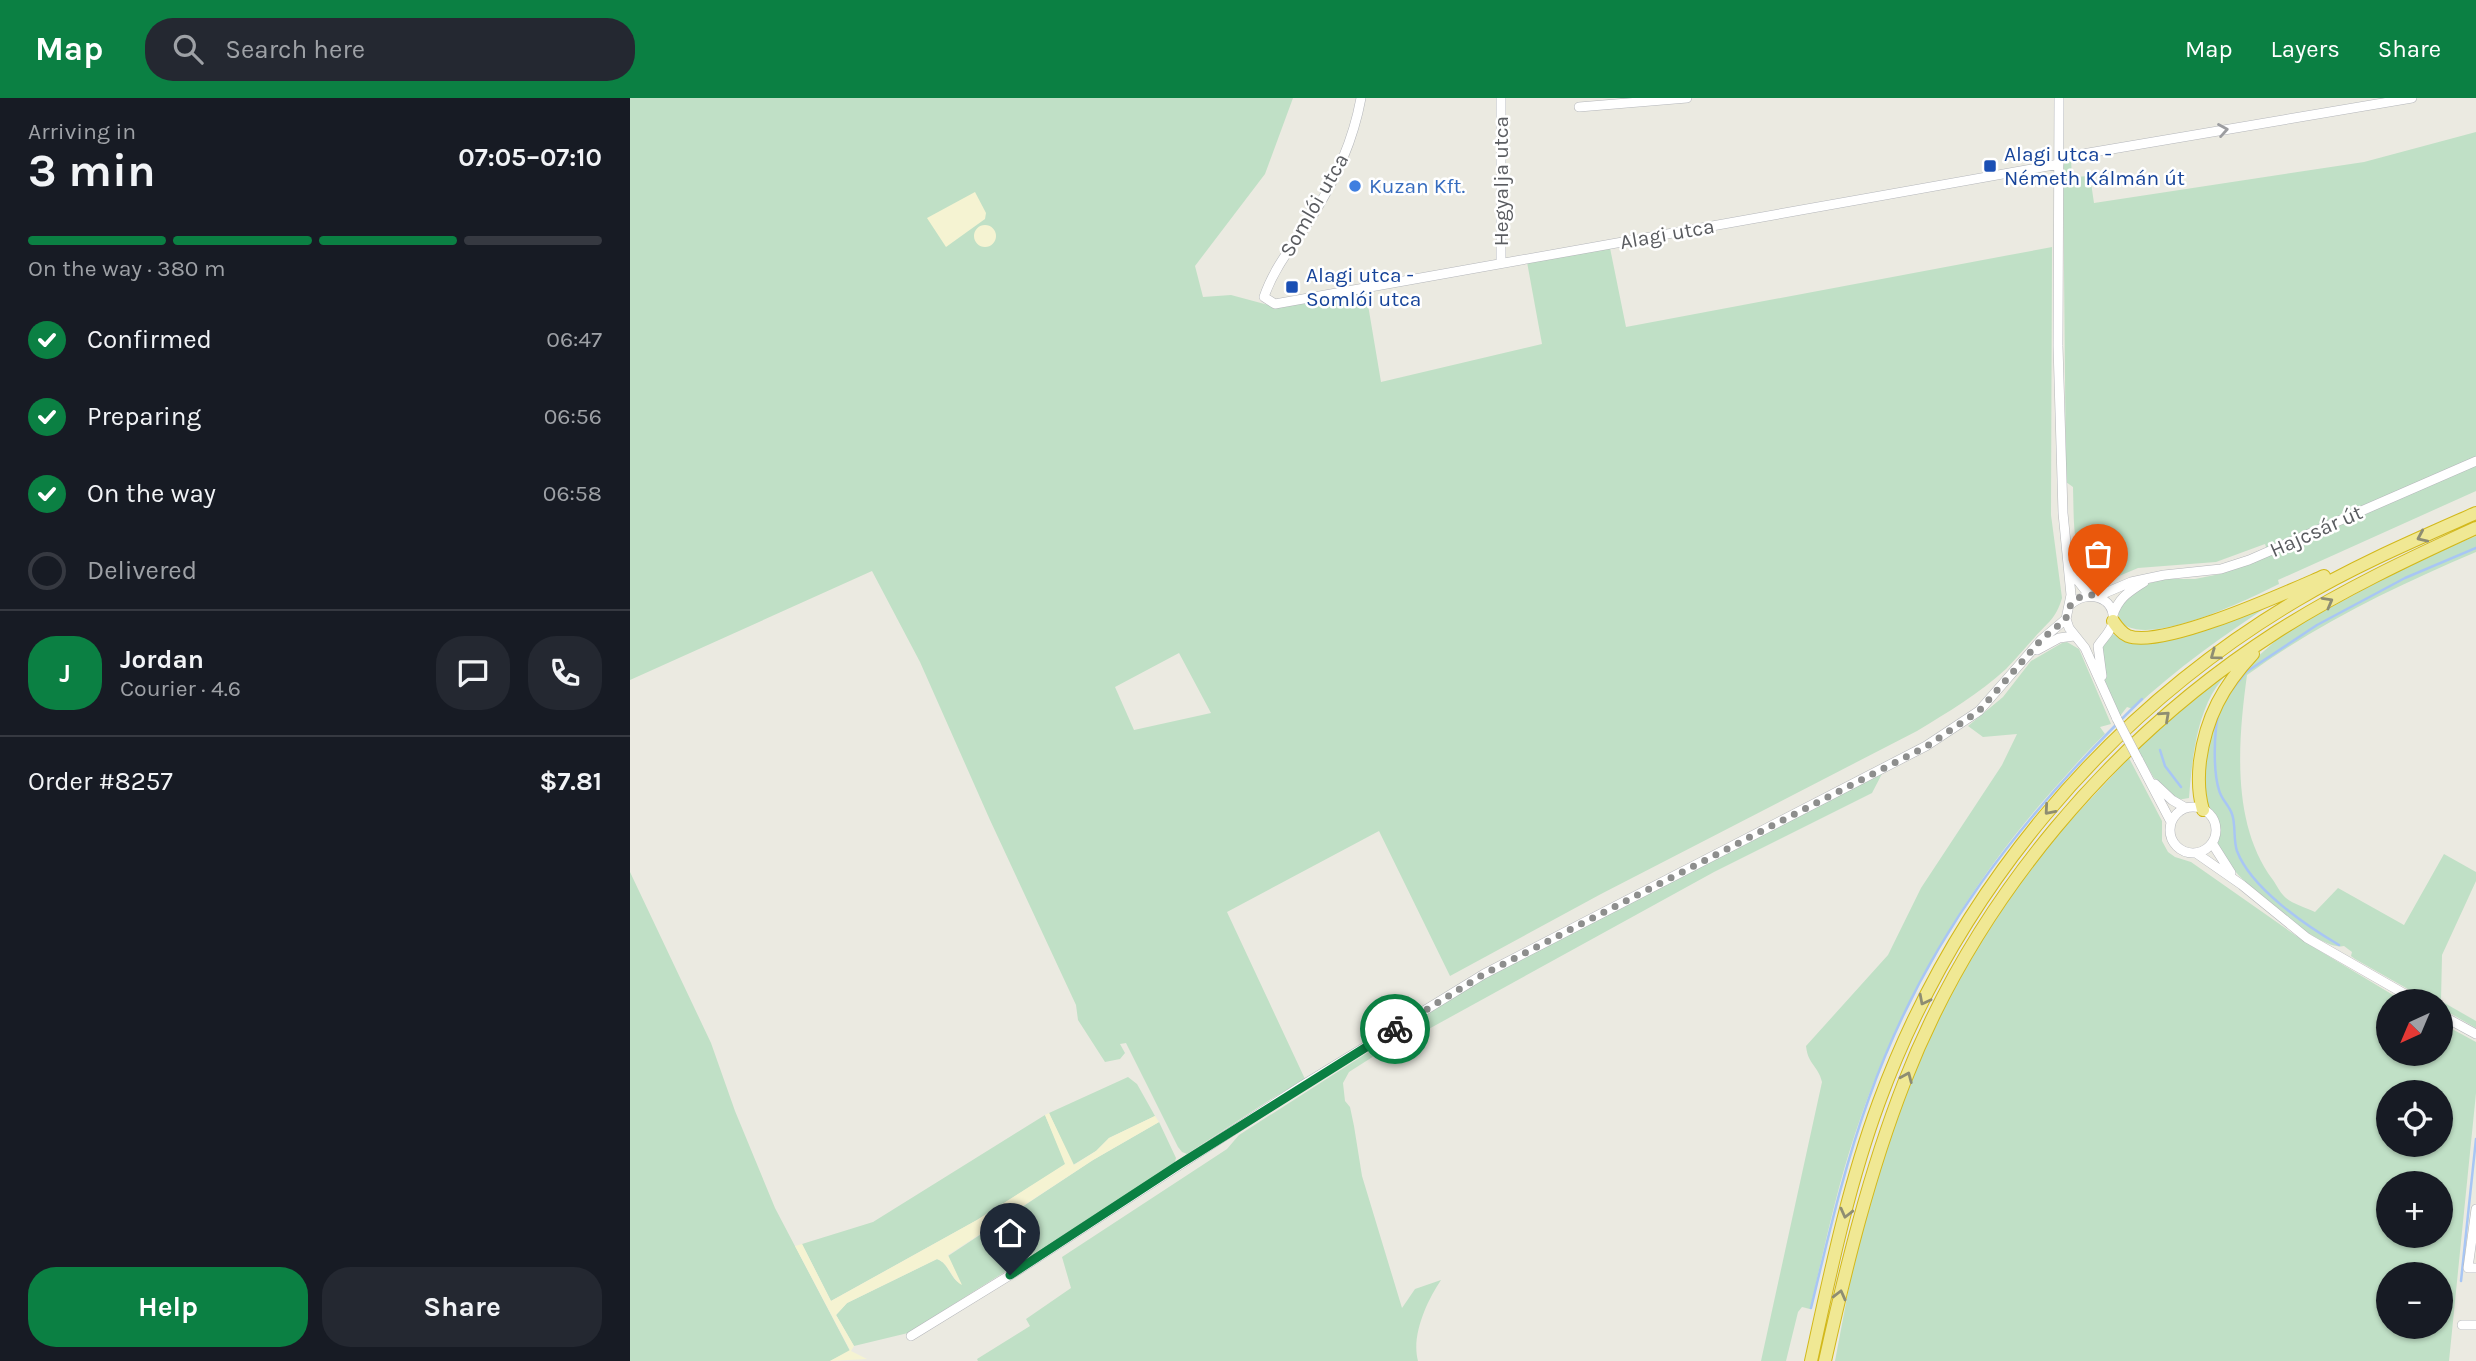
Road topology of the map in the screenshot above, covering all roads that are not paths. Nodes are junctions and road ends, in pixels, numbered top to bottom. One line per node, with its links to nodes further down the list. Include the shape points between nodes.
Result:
1 (1361, 98): 9 (street, Somlói utca, via 1338,171 1271,277 1264,297)
2 (1501, 98): 8 (street, Hegyalja utca)
3 (1687, 98): 6 (street)
4 (2059, 98): 7 (street)
5 (2412, 98): 7 (street, Alagi utca, one-way to 5)
6 (1579, 107)
7 (2059, 162): 8 (street, Alagi utca); 13 (street, via 2058,346)
8 (1501, 263): 9 (street, Alagi utca)
9 (1275, 304)
10 (2476, 461): 15 (street, Hajcsár út, via 2249,560 2221,569)
11 (2476, 513): 14 (highway, one-way to 14)
12 (2476, 528): 20 (highway, one-way to 12, via 2378,575)
13 (2066, 543): 16 (street, via 2078,581); 17 (street)
14 (2368, 562): 18 (highway, via 2175,634 2136,638 2126,635); 40 (highway, one-way to 40, via 2271,616 2161,698 2098,756 1998,875 1941,967 1879,1103 1848,1203)
15 (2149, 579): 16 (street, Hajcsár út); 18 (street, Hajcsár út, via 2123,595)
16 (2094, 596): 17 (street); 18 (street, via 2105,601)
17 (2070, 604): 19 (street)
18 (2113, 618): 22 (street)
19 (2066, 619): 21 (street); 23 (street)
20 (2270, 637): 27 (highway, via 2233,676 2211,713 2199,774); 41 (highway, one-way to 20, via 1863,1206 1901,1090 1983,927 2045,840 2111,766 2172,709)
21 (2077, 638): 22 (street); 23 (street, via 2048,643); 24 (street)
22 (2103, 638): 24 (street, via 2098,653)
23 (2027, 656): 39 (street, via 1979,711 1927,746 1484,974)
24 (2105, 692): 25 (street, bridge)
25 (2149, 778): 26 (street); 28 (street)
26 (2186, 808): 27 (street); 28 (street)
27 (2203, 810): 29 (street, via 2214,821)
28 (2171, 822): 30 (street, via 2175,844)
29 (2212, 843): 30 (street); 31 (street)
30 (2196, 853): 31 (street)
31 (2242, 885): 32 (street, via 2307,938)
32 (2396, 989)
33 (2454, 1022): 34 (street)
34 (2476, 1034)
35 (2476, 1209): 36 (street)
36 (2472, 1268)
37 (2462, 1325): 38 (street)
38 (2476, 1325)
39 (911, 1336)
40 (1811, 1361)
41 (1825, 1361)

